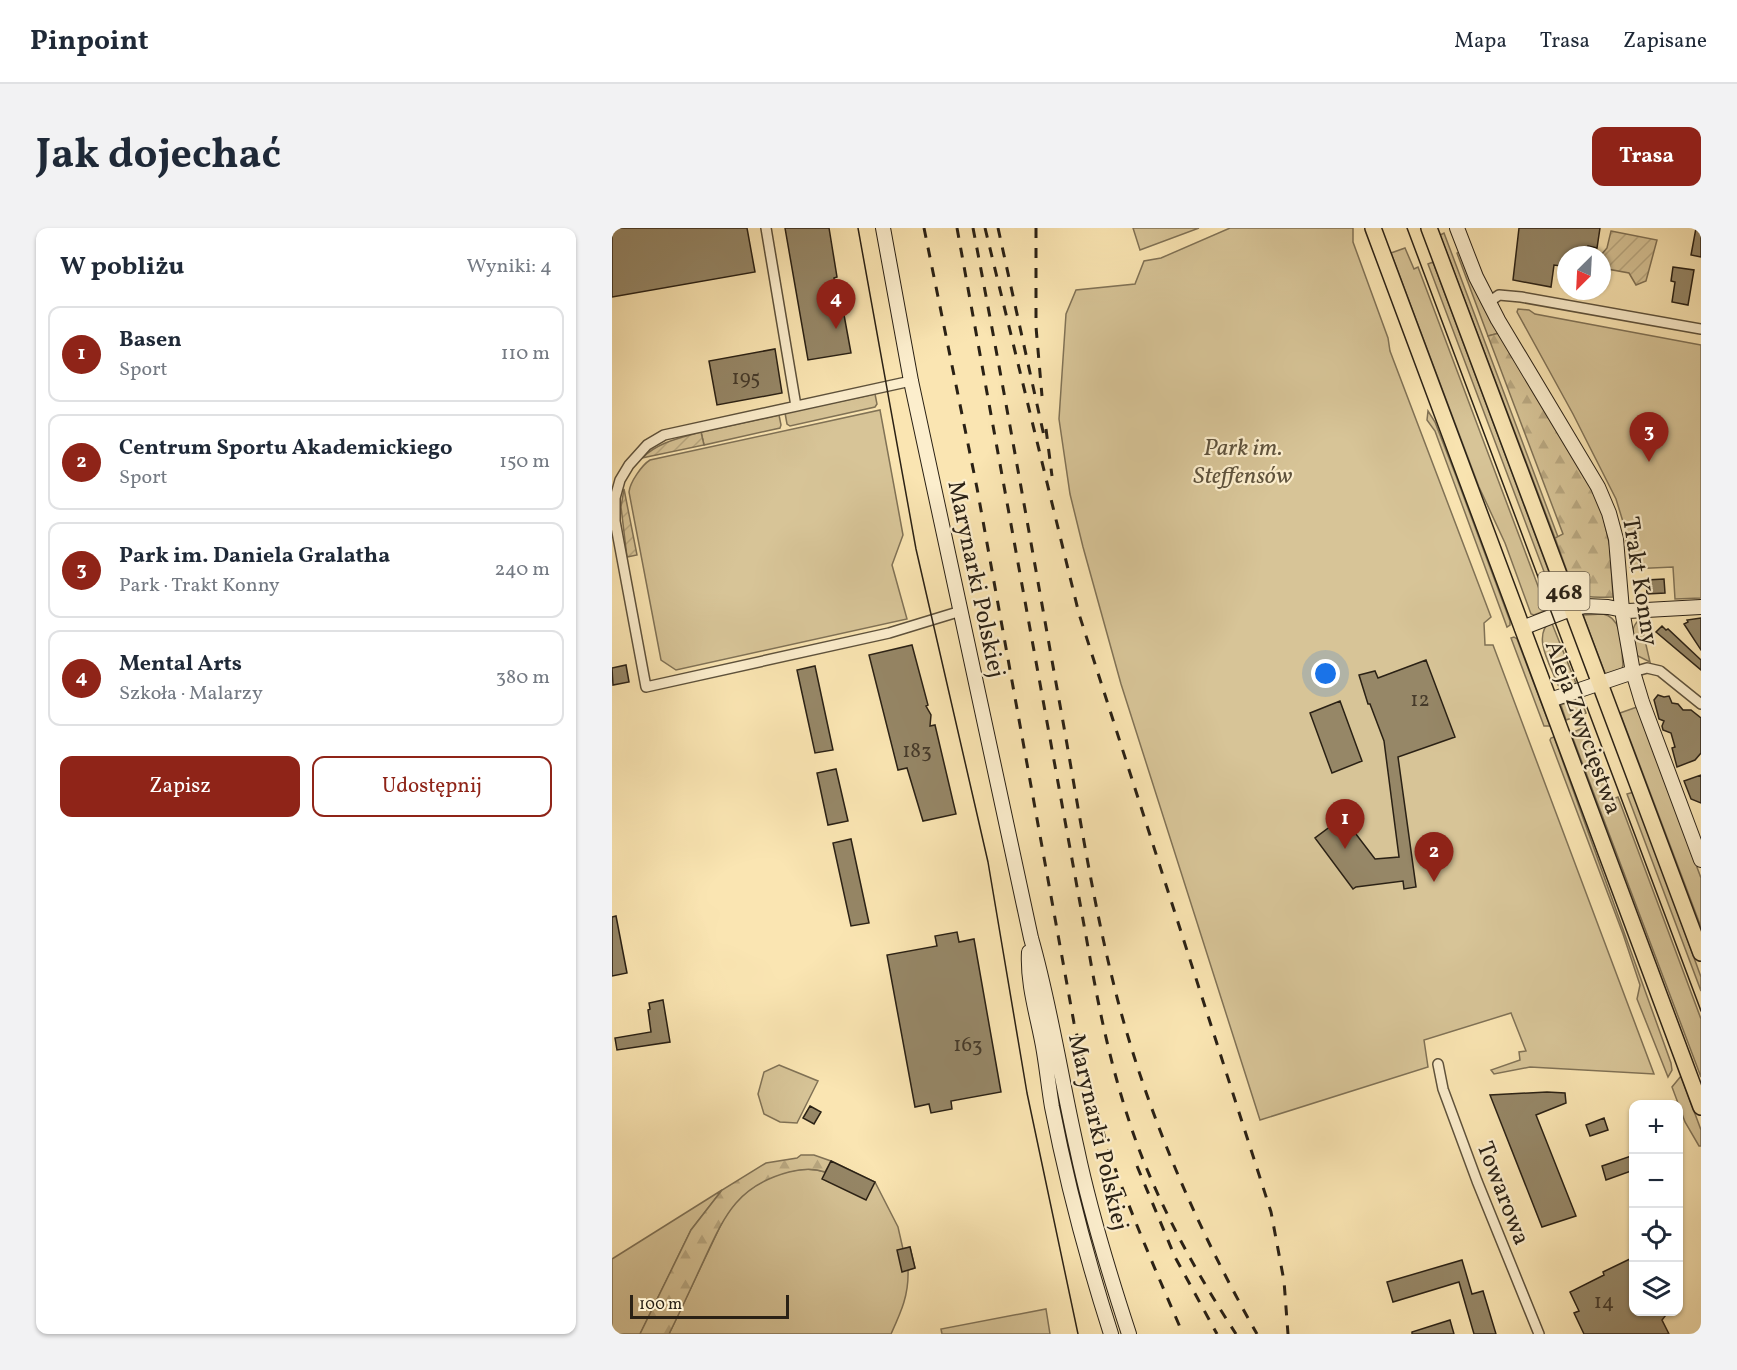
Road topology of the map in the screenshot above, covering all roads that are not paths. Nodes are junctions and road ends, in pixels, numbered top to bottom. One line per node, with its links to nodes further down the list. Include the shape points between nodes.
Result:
1 (766, 228): 9 (street)
2 (883, 228): 8 (main road, Marynarki Polskiej)
3 (1373, 228): 14 (main road, Aleja Zwycięstwa / 468)
4 (1429, 228): 11 (main road, Aleja Zwycięstwa / 468)
5 (1457, 228): 6 (main road, Trakt Konny)
6 (1489, 302): 7 (street, via 1499,295 1521,297); 12 (main road, Trakt Konny, via 1598,487 1616,539)
7 (1701, 329)
8 (911, 381): 9 (street); 13 (main road, Marynarki Polskiej)
9 (796, 406): 13 (street, via 664,435 641,451 624,472 615,498 615,521 646,687 889,633)
10 (1701, 607): 12 (main road)
11 (1571, 609): 12 (main road, via 1586,606); 14 (main road); 16 (main road, Aleja Zwycięstwa / 468)
12 (1622, 610): 15 (main road, Trakt Konny)
13 (962, 611): 20 (main road, Marynarki Polskiej)
14 (1522, 628): 17 (main road, Aleja Zwycięstwa / 468)
15 (1633, 672): 16 (main road); 18 (street, via 1647,668 1660,671); 19 (main road, Trakt Konny)
16 (1599, 683): 17 (main road); 21 (main road, Aleja Zwycięstwa / 468)
17 (1550, 700): 23 (main road, Aleja Zwycięstwa / 468)
18 (1701, 704)
19 (1701, 860)
20 (1031, 938): 24 (main road, Marynarki Polskiej); 25 (main road, Marynarki Polskiej, via 1030,971)
21 (1701, 953)
22 (1438, 1064): 28 (street, Towarowa, via 1443,1089 1477,1181)
23 (1701, 1107)
24 (1073, 1130): 25 (main road); 27 (main road, Marynarki Polskiej)
25 (1057, 1132): 26 (main road, Marynarki Polskiej, via 1087,1257)
26 (1111, 1334)
27 (1129, 1334)
28 (1539, 1334)

